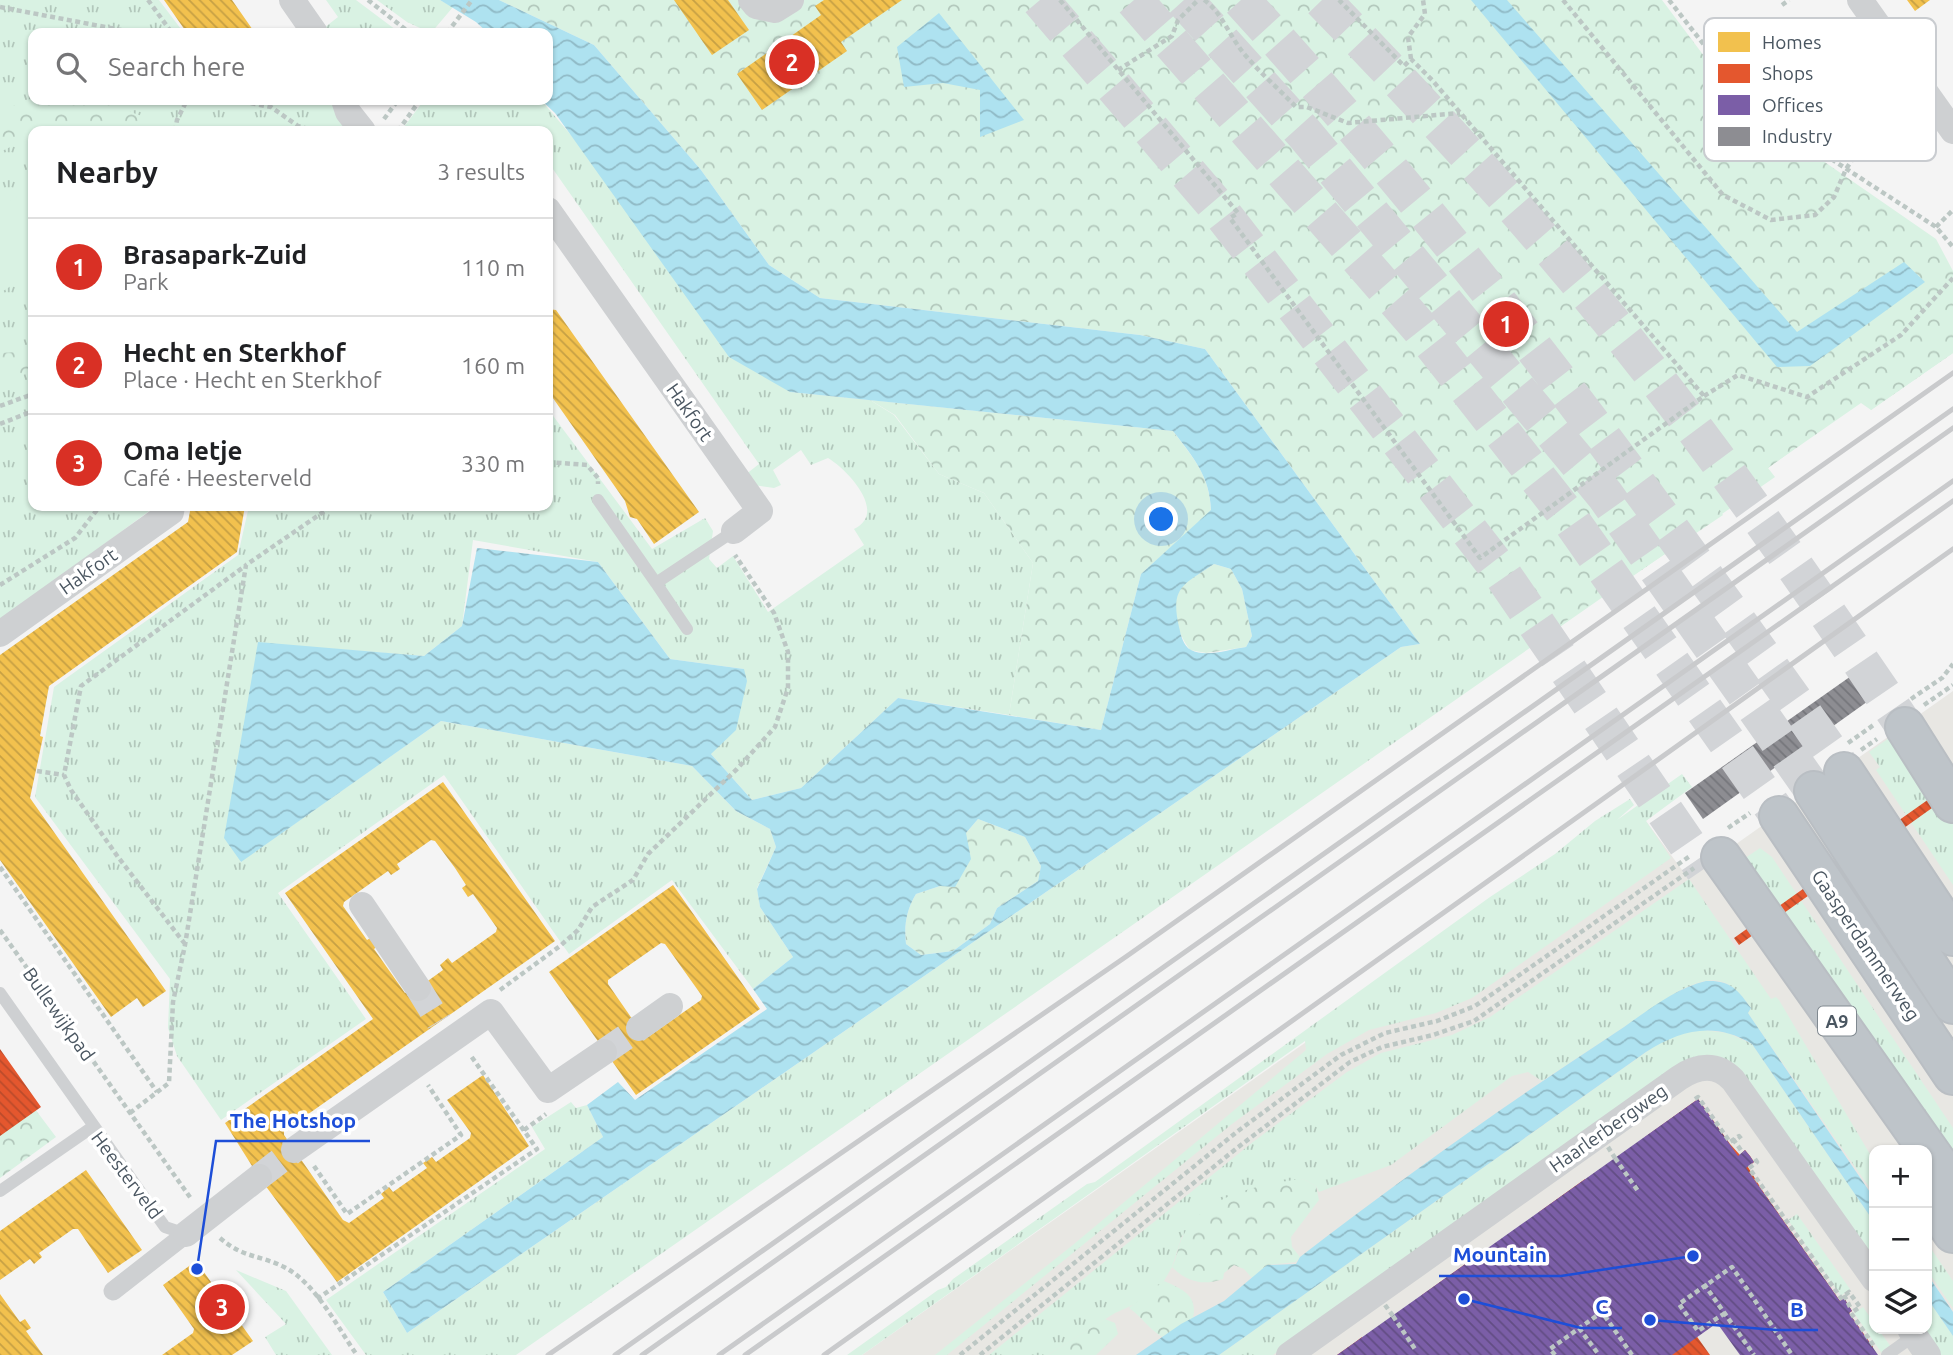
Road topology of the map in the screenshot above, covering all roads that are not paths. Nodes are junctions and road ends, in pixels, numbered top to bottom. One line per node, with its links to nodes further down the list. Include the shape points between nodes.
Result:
1 (292, 0): 6 (street)
2 (751, 0): 3 (street, via 756,6 775,10)
3 (791, 0)
4 (1860, 0): 5 (street)
5 (1875, 18)
6 (312, 28)
7 (1943, 97): 10 (street)
8 (346, 105): 9 (street, via 348,112)
9 (373, 126)
10 (1953, 131)
11 (553, 217): 14 (street, Hakfort, via 760,511)
12 (598, 500): 15 (lane)
13 (171, 511): 17 (street, Hakfort)
14 (728, 534): 15 (lane, Hakfort)
15 (656, 583): 16 (lane)
16 (687, 629)
17 (0, 634)
18 (1945, 758): 19 (lane); 20 (highway, via 1901,719)
19 (1953, 784)
20 (1953, 803)
21 (1765, 814): 30 (highway, Gaasperdammerweg)
22 (362, 905): 24 (street)
23 (1953, 936): 26 (highway, Gaasperdammerweg, via 1838,767)
24 (418, 988)
25 (0, 993): 31 (lane, Bullewijkpad)
26 (1953, 1004)
27 (670, 1006): 28 (street)
28 (639, 1028)
29 (604, 1052): 34 (street, via 548,1090 491,1013 449,1032 414,1064)
30 (1953, 1075)
31 (94, 1126): 38 (lane, Heesterveld); 41 (lane, Heesterveld, via 165,1227)
32 (1895, 1145): 33 (highway, A9, via 1785,983 1707,856)
33 (1923, 1145)
34 (297, 1148)
35 (1932, 1157): 37 (highway, A9)
36 (259, 1177): 41 (street)
37 (1953, 1185)
38 (0, 1191)
39 (1932, 1202): 40 (highway)
40 (1953, 1233)
41 (186, 1234): 43 (street)
42 (1869, 1272): 45 (street, Haarlerbergweg, via 1733,1080 1720,1070 1701,1068 1679,1078)
43 (113, 1291)
44 (1914, 1341): 46 (lane)
45 (1289, 1355)
46 (1887, 1355)

